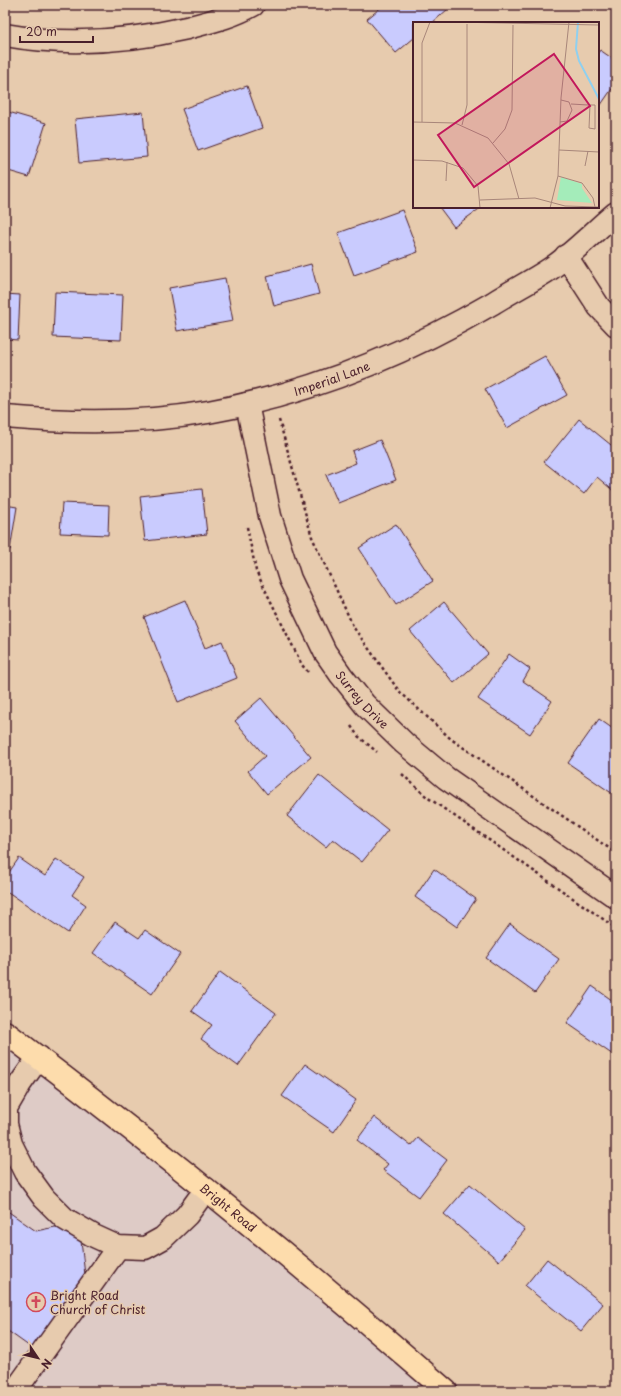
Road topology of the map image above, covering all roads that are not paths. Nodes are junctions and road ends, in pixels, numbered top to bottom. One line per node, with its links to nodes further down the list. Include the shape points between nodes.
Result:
1 (253, 5): 2 (street, via 216,21 129,39 57,41)
2 (5, 35)
3 (616, 213): 4 (street, Imperial Lane)
4 (566, 256): 5 (street, via 599,307); 6 (street, Imperial Lane, via 550,269 467,318 416,344 314,385)
5 (616, 325)
6 (247, 404): 7 (street, Imperial Lane, via 207,412 144,419 95,421); 8 (street, Surrey Drive, via 270,516 290,579 325,652 341,675 365,705 446,778)
7 (5, 417)
8 (616, 896)
9 (5, 1032): 10 (main road, Bright Road)
10 (39, 1057): 11 (main road, Bright Road); 12 (street, via 6,1108 6,1124 11,1144 24,1172 44,1198 65,1219)
11 (206, 1189): 12 (street, via 187,1215 163,1238 145,1248); 14 (main road, Bright Road)
12 (118, 1247): 13 (street)
13 (15, 1391)
14 (446, 1391)

